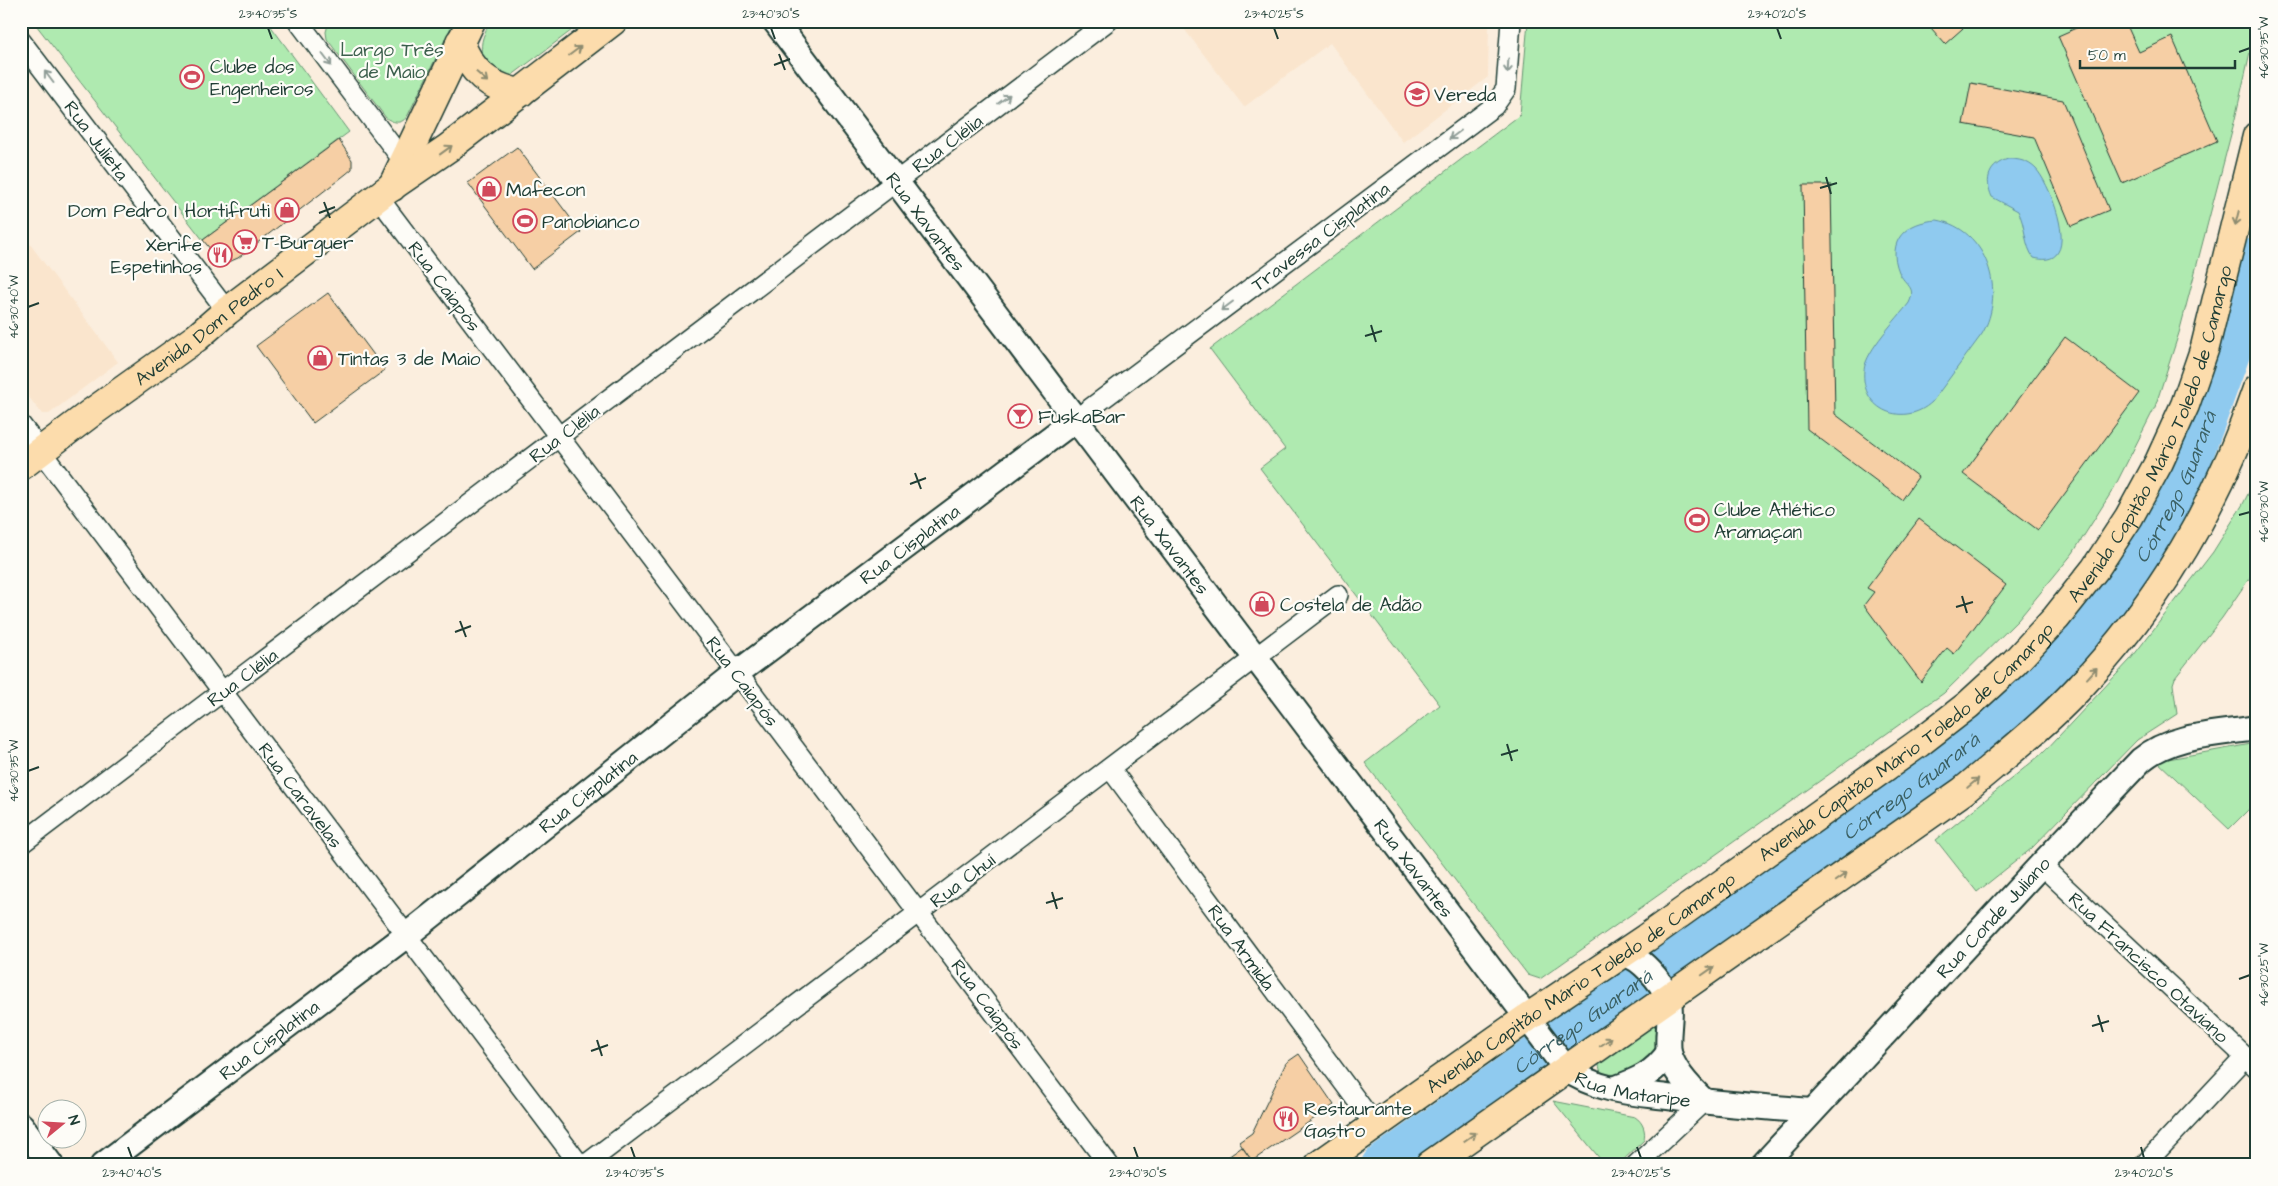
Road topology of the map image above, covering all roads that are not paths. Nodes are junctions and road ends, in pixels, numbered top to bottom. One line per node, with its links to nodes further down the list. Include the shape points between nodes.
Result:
1 (298, 21): 10 (street, Rua Caiapós, one-way to 10)
2 (613, 21): 8 (main road, one-way to 2)
3 (775, 21): 11 (street, Rua Xavantes)
4 (1108, 21): 11 (street, Rua Clélia, one-way to 4)
5 (1511, 21): 14 (street, Travessa Cisplatina, one-way to 14, via 1506,89 1494,106)
6 (466, 32): 8 (main road, one-way to 8, via 466,58 476,71 504,90); 10 (main road, Avenida Dom Pedro I)
7 (21, 41): 12 (street, Rua Julieta, one-way to 7)
8 (520, 92): 10 (main road, one-way to 8)
9 (2257, 136): 28 (main road, Avenida Capitão Mário Toledo de Camargo, one-way to 28, via 2205,347 2184,405 2159,462 2129,517 2094,569 2056,618 1968,705)
10 (397, 180): 12 (main road, Avenida Dom Pedro I); 16 (street, Rua Caiapós)
11 (896, 182): 14 (street, Rua Xavantes); 16 (street, Rua Clélia)
12 (227, 311): 17 (main road, Avenida Dom Pedro I, via 196,338)
13 (2257, 390): 29 (main road, one-way to 13, via 1964,791 2076,691 2116,646 2177,562 2227,466)
14 (1076, 419): 19 (street, Rua Xavantes); 20 (street, Rua Cisplatina)
15 (21, 425): 17 (street, Rua Caravelas)
16 (559, 437): 20 (street, Rua Caiapós); 21 (street, Rua Clélia)
17 (31, 459): 21 (street, Rua Caravelas)
18 (1338, 594): 19 (street, Rua Chuí)
19 (1256, 658): 23 (street, Rua Chuí); 30 (street, Rua Xavantes)
20 (737, 673): 26 (street, Rua Caiapós); 27 (street, Rua Cisplatina)
21 (223, 692): 24 (street, Rua Clélia); 27 (street, Rua Caravelas)
22 (2257, 728): 25 (street, Rua Conde Juliano, via 2176,741 2150,753)
23 (1110, 768): 26 (street, Rua Chuí); 38 (street, Rua Armida)
24 (21, 844)
25 (2041, 865): 33 (street, Rua Francisco Otaviano); 36 (street, Rua Conde Juliano)
26 (919, 913): 42 (street, Rua Chuí); 43 (street, Rua Caiapós)
27 (407, 935): 40 (street, Rua Cisplatina); 41 (street, Rua Caravelas)
28 (1633, 958): 29 (street); 30 (main road, Avenida Capitão Mário Toledo de Camargo)
29 (1664, 993): 31 (street, Rua Mataripe); 32 (main road, one-way to 29)
30 (1534, 1027): 32 (street, Rua Xavantes); 38 (main road, Avenida Capitão Mário Toledo de Camargo)
31 (1669, 1052): 34 (street, via 1649,1074); 35 (street, Rua Mataripe, via 1683,1079)
32 (1560, 1062): 34 (street, Rua Mataripe, via 1594,1085); 45 (main road, one-way to 32)
33 (2251, 1062): 48 (street)
34 (1612, 1090): 35 (street, Rua Mataripe)
35 (1704, 1102): 36 (street, Rua Mataripe); 46 (street)
36 (1812, 1111): 47 (street, Rua Conde Juliano)
37 (21, 1125): 39 (street)
38 (1375, 1125): 44 (main road, Avenida Capitão Mário Toledo de Camargo)
39 (51, 1165)
40 (103, 1165)
41 (580, 1165)
42 (586, 1165)
43 (1109, 1165)
44 (1319, 1165)
45 (1430, 1165)
46 (1636, 1165)
47 (1763, 1165)
48 (2144, 1165)

